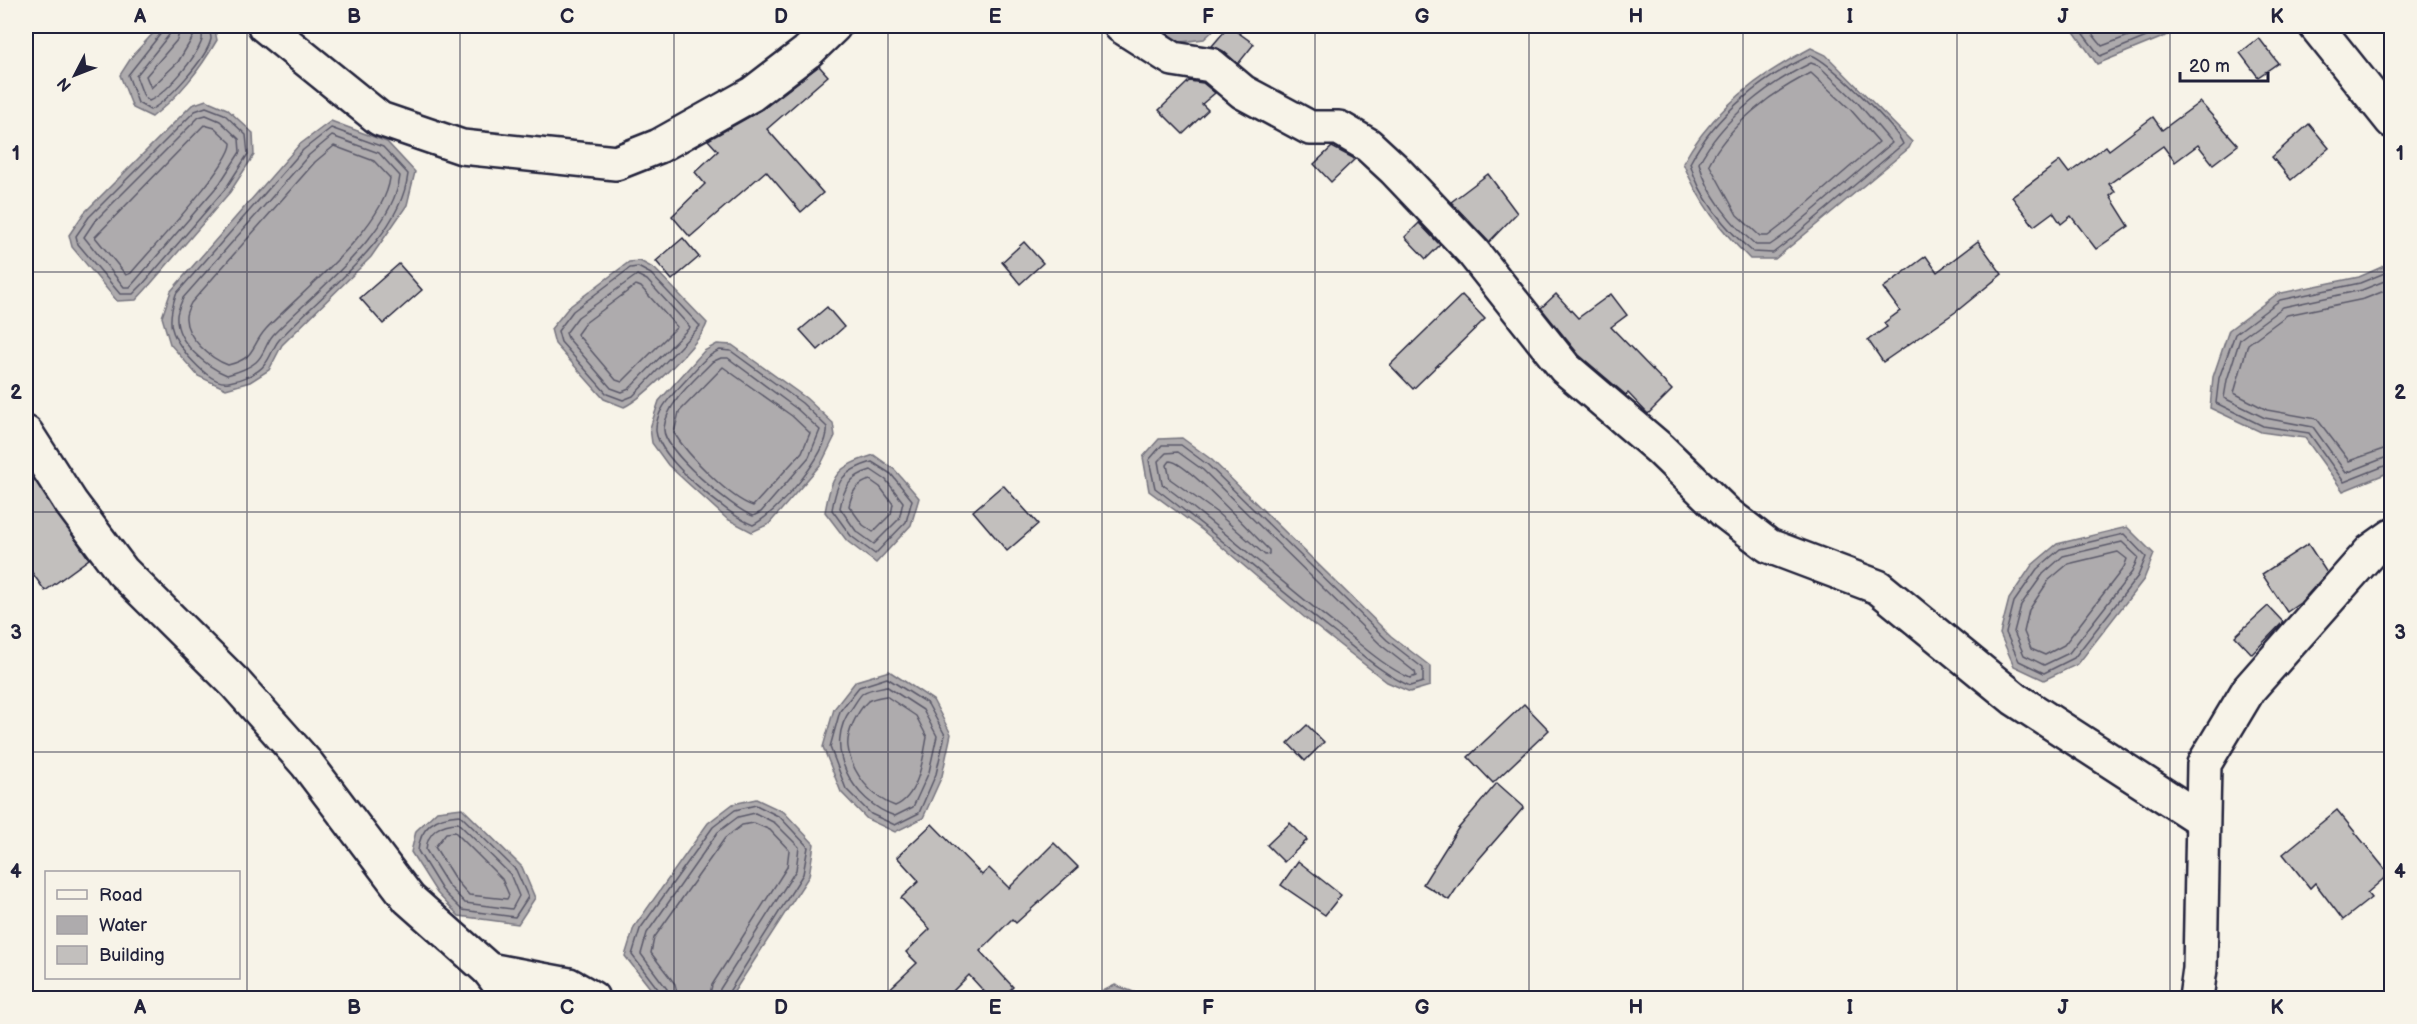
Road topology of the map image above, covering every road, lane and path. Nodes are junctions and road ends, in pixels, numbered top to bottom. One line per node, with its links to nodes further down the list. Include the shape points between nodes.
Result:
1 (265, 26): 2 (street, via 380,119 462,147 616,163 659,146 752,94)
2 (834, 26)
3 (1121, 26): 8 (street, via 1173,58 1211,65 1243,92 1310,128 1339,128 1368,145 1472,251 1565,368 1660,448 1726,513 1769,546 1878,587 2015,699)
4 (2316, 26): 5 (street)
5 (2391, 121)
6 (26, 432): 9 (street, via 71,503 122,571 235,683 307,764 409,899)
7 (2391, 536): 8 (street, via 2371,551 2249,689 2204,764)
8 (2202, 820): 12 (street)
9 (489, 970): 10 (street); 11 (street, via 569,985)
10 (510, 999)
11 (592, 999)
12 (2196, 999)

